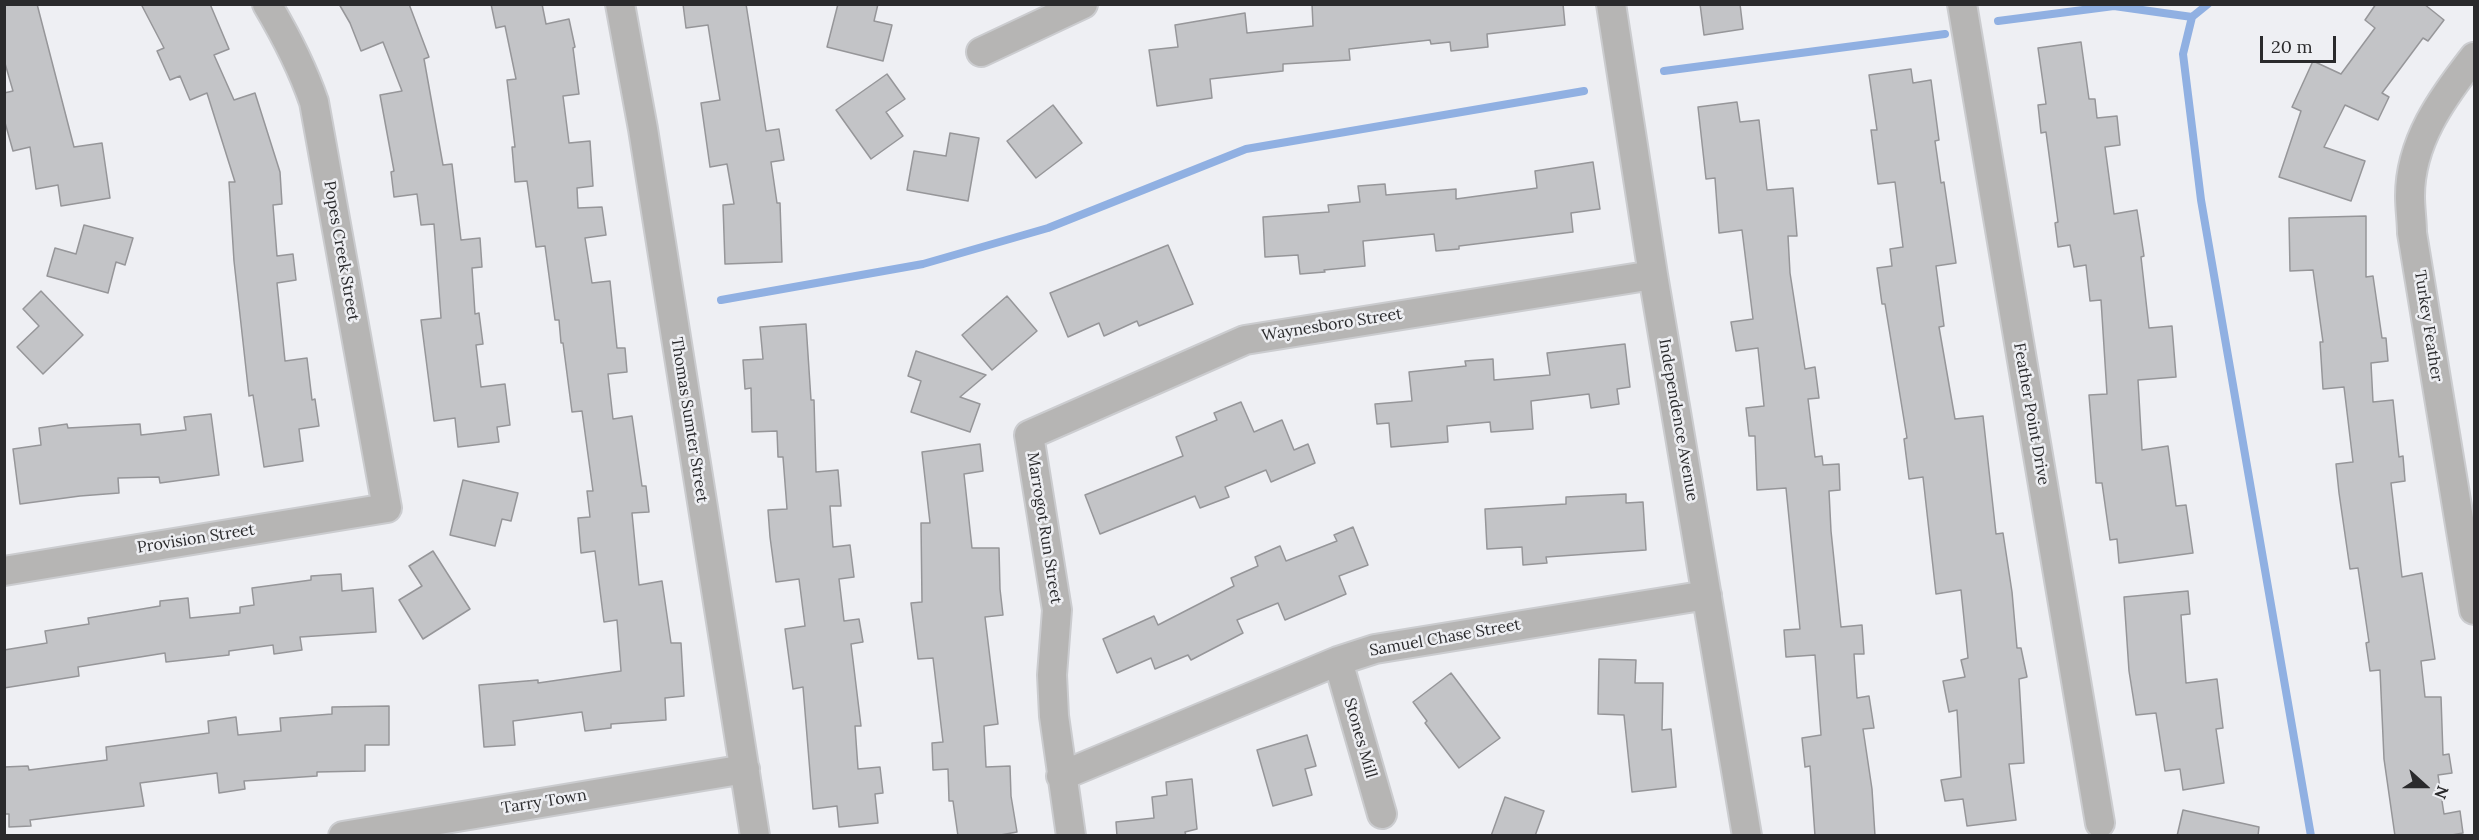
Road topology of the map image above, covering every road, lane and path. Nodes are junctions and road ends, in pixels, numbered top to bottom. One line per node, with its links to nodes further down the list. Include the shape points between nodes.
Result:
1 (267, 4): 10 (street, Popes Creek Street, via 294,52 314,102)
2 (620, 4): 16 (street, Thomas Sumter Street)
3 (1083, 4): 6 (street)
4 (1611, 4): 8 (street, Independence Avenue)
5 (1962, 4): 19 (street, Feather Point Drive)
6 (981, 52)
7 (2475, 57): 11 (street, Turkey Feather, via 2430,120 2416,156 2410,195 2412,233)
8 (1653, 275): 9 (street, Waynesboro Street, via 1245,340); 13 (street, Independence Avenue)
9 (1029, 435): 17 (street, Marrogot Run Street, via 1057,610 1052,675)
10 (387, 508): 12 (street, Provision Street)
11 (2469, 542): 14 (street, Turkey Feather)
12 (4, 571)
13 (1707, 595): 15 (street, Samuel Chase Street, via 1375,649); 23 (street, Independence Avenue)
14 (2475, 610)
15 (1338, 662): 17 (street, Samuel Chase Street); 18 (street, Stones Mill)
16 (745, 769): 20 (street, Tarry Town); 21 (street, Thomas Sumter Street)
17 (1061, 776): 22 (street, Marrogot Run Street)
18 (1382, 814)
19 (2100, 823)
20 (343, 836)
21 (755, 836)
22 (1071, 836)
23 (1747, 836)

